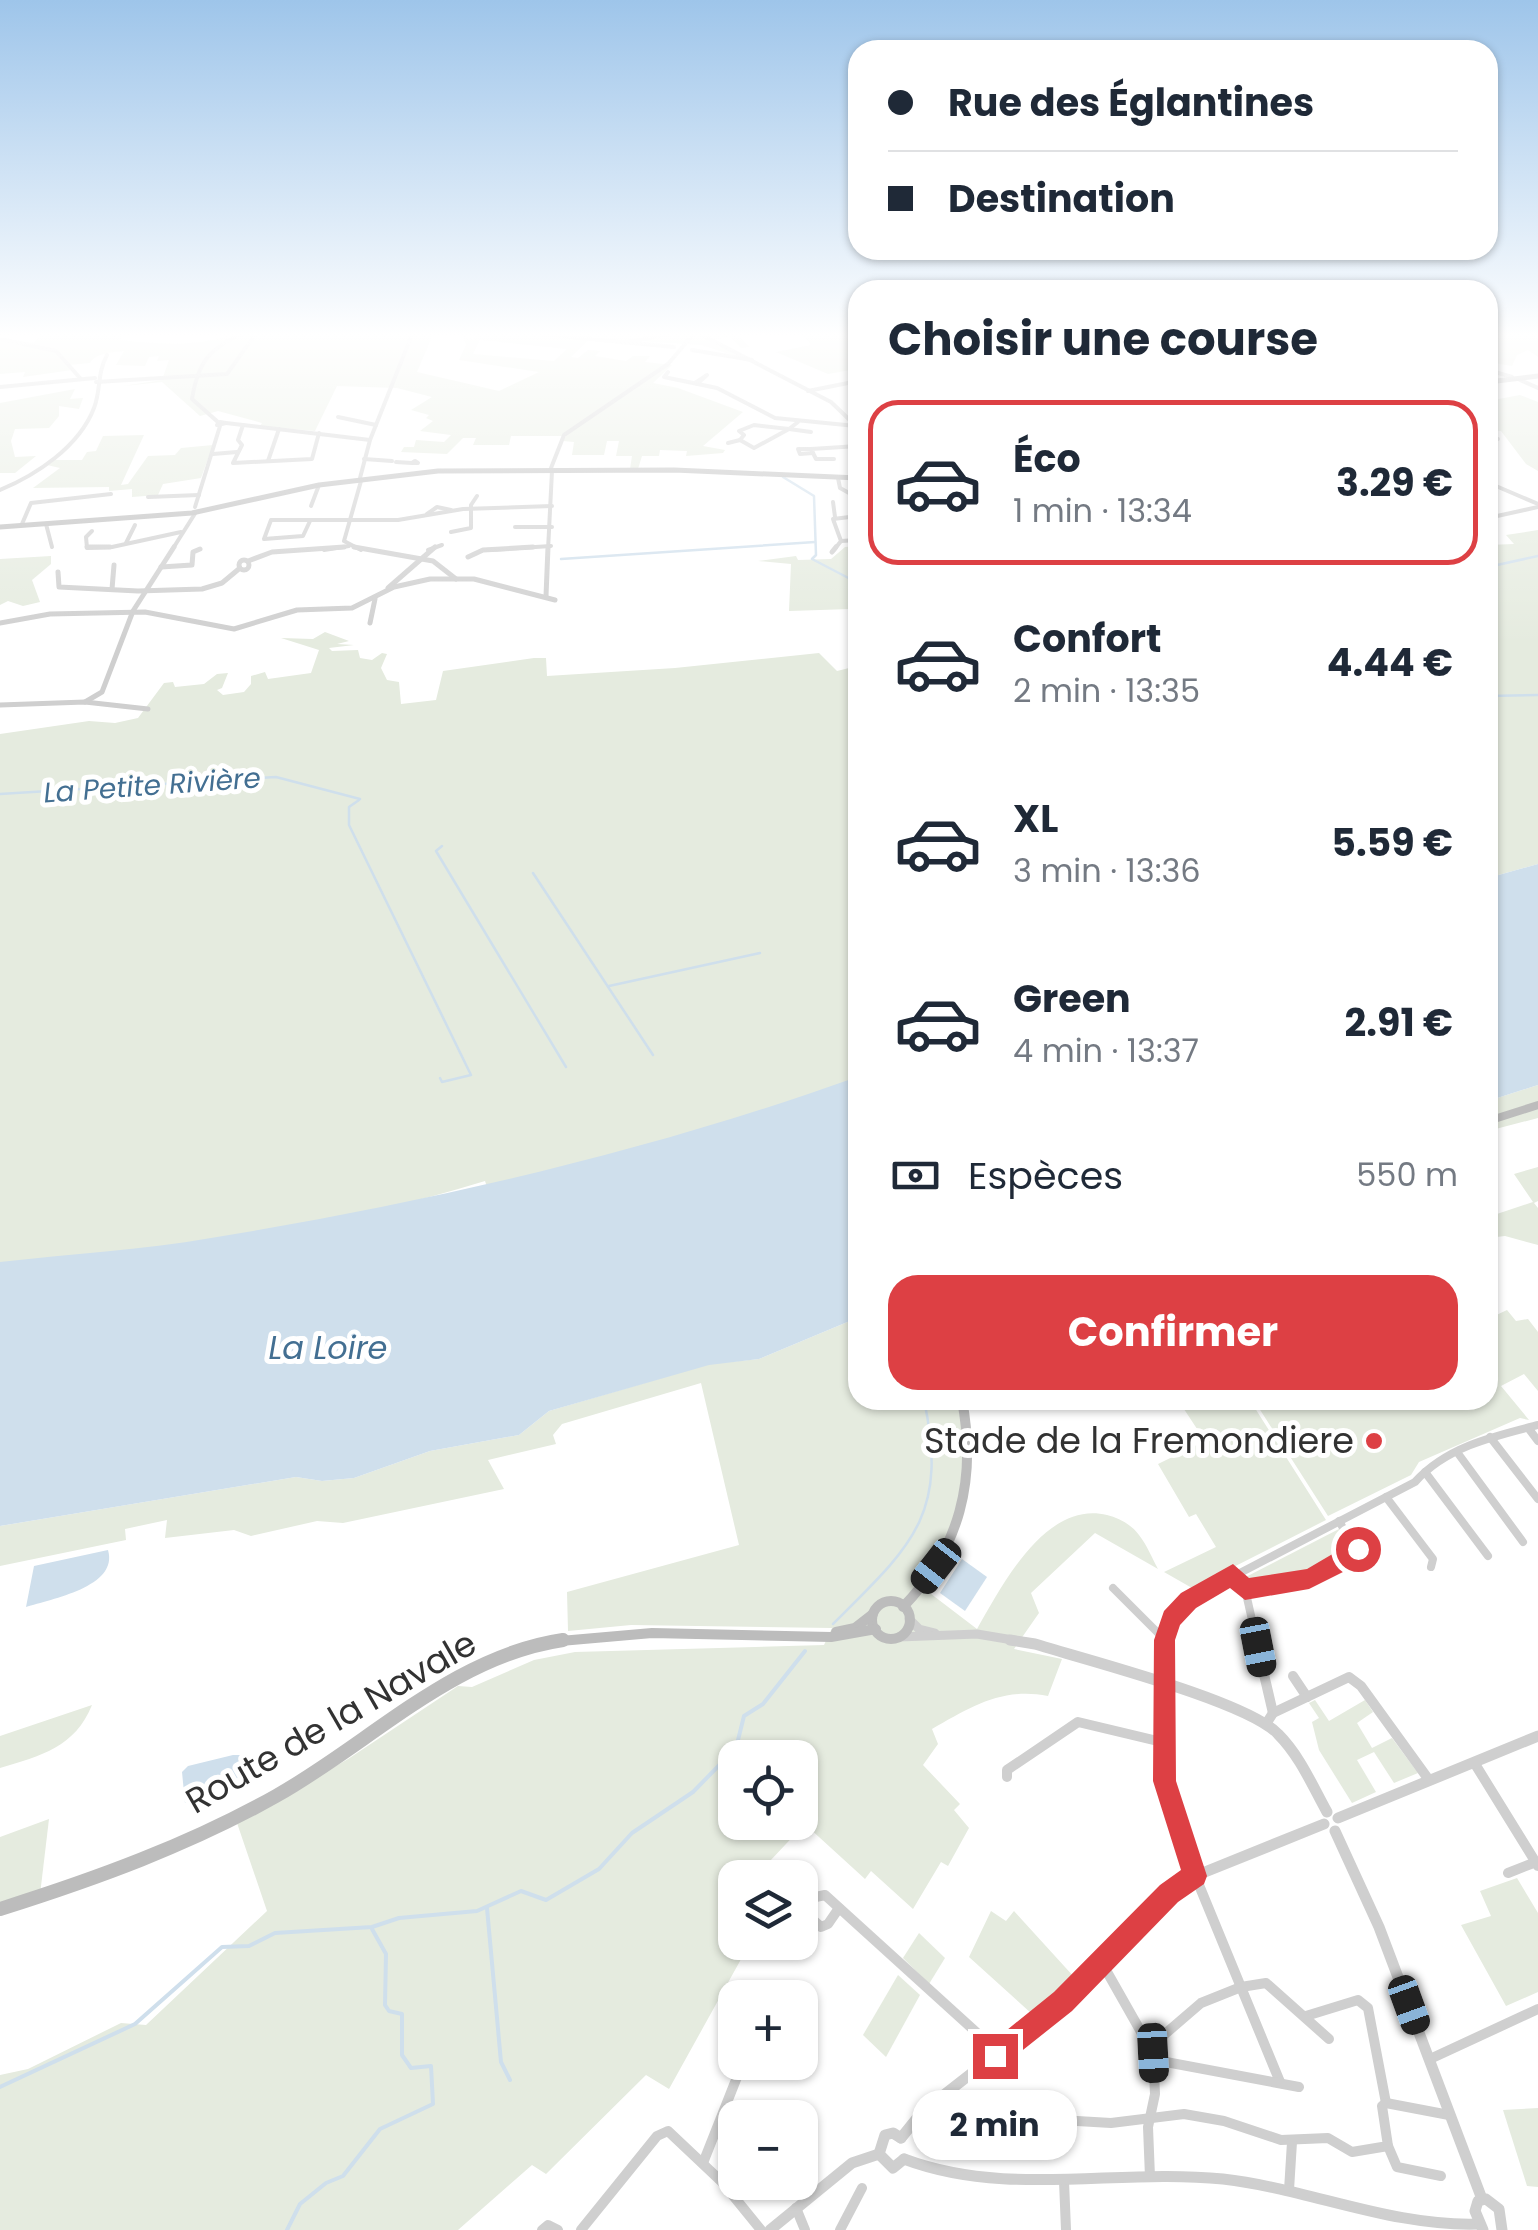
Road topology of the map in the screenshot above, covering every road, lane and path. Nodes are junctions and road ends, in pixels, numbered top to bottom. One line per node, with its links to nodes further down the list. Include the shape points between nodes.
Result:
1 (74, 436): 28 (street, via 27,477)
2 (218, 436): 16 (street)
3 (241, 436): 15 (street)
4 (277, 436): 19 (street)
5 (317, 436): 19 (street, via 312,460)
6 (341, 436): 11 (street)
7 (372, 436): 11 (street)
8 (563, 436): 21 (street)
9 (743, 436): 12 (street)
10 (780, 436): 12 (street, via 754,448)
11 (370, 440): 17 (street)
12 (740, 440): 13 (street)
13 (728, 443)
14 (848, 447): 18 (street, via 812,451 816,458)
15 (238, 452): 16 (street); 19 (street, via 233,462)
16 (213, 454): 31 (street)
17 (364, 459): 20 (street); 25 (street)
18 (834, 459)
19 (268, 461)
20 (418, 462)
21 (551, 469): 22 (main road); 25 (main road); 39 (street)
22 (786, 475): 23 (main road)
23 (838, 478): 24 (main road); 29 (street)
24 (848, 478)
25 (361, 479): 26 (main road); 47 (street)
26 (319, 485): 38 (street); 42 (main road)
27 (1498, 487): 40 (street)
28 (0, 490)
29 (848, 492)
30 (112, 494): 36 (street)
31 (199, 495): 33 (street); 42 (street)
32 (477, 496): 41 (street)
33 (148, 497)
34 (26, 498): 36 (street)
35 (833, 502): 45 (street)
36 (31, 503): 48 (street)
37 (1514, 505): 40 (street)
38 (311, 506)
39 (552, 506): 41 (street); 53 (street)
40 (1536, 507): 44 (street)
41 (470, 509): 47 (street); 56 (street, via 471,528)
42 (192, 511): 49 (main road); 55 (street)
43 (848, 516): 45 (street)
44 (1498, 516)
45 (835, 517): 57 (street)
46 (310, 522): 46 (street, via 303,536 264,539 271,520); 47 (street)
47 (348, 522): 60 (street, via 343,538)
48 (22, 524): 49 (main road); 51 (main road)
49 (46, 524): 63 (street)
50 (135, 525): 59 (street)
51 (0, 527)
52 (515, 527): 53 (street)
53 (552, 527): 62 (street)
54 (92, 531): 59 (street, via 87,548)
55 (181, 532): 59 (street); 69 (street)
56 (451, 532)
57 (841, 541): 58 (street); 65 (street)
58 (848, 541)
59 (125, 544)
60 (349, 546): 67 (street); 73 (street, via 265,554 211,588)
61 (442, 546): 67 (street)
62 (551, 546): 66 (street); 75 (street)
63 (52, 547)
64 (200, 550): 69 (street, via 193,552 192,566)
65 (832, 552)
66 (468, 557)
67 (419, 558): 71 (street, via 447,568); 74 (street)
68 (114, 565): 72 (street)
69 (160, 567): 73 (street)
70 (58, 572): 72 (street, via 59,587)
71 (456, 579): 74 (street); 75 (street)
72 (112, 589): 73 (street)
73 (145, 590): 78 (street)
74 (388, 590): 76 (street)
75 (546, 596): 77 (street)
76 (375, 598): 78 (street, via 352,608 296,610 227,629); 80 (street)
77 (555, 600)
78 (133, 611): 79 (street, via 38,611); 81 (street)
79 (0, 623)
80 (370, 623)
81 (100, 694): 82 (street); 83 (street)
82 (85, 702): 83 (street); 84 (street)
83 (98, 704): 85 (street)
84 (0, 705)
85 (148, 709)
86 (1538, 1105): 87 (main road)
87 (1498, 1118)
88 (964, 1410): 103 (main road, via 970,1448 964,1509 946,1552)
89 (1533, 1427): 90 (street); 91 (street)
90 (1490, 1436): 92 (street); 95 (street)
91 (1538, 1441)
92 (1456, 1452): 93 (street); 97 (street)
93 (1424, 1472): 94 (street); 98 (street)
94 (1386, 1497): 96 (street); 99 (street, via 1433,1559)
95 (1538, 1499)
96 (1340, 1520): 100 (street); 102 (street, via 1358,1554 1309,1579)
97 (1523, 1542)
98 (1488, 1556)
99 (1431, 1567)
100 (1233, 1575): 102 (street); 110 (street, via 1188,1600)
101 (1113, 1588): 110 (street)
102 (1245, 1589): 114 (street)
103 (903, 1606): 104 (main road, via 886,1601); 105 (main road)
104 (873, 1614): 106 (main road); 108 (main road, Route de la Navale, via 855,1628)
105 (909, 1620): 107 (street); 109 (main road)
106 (876, 1629): 108 (main road, Route de la Navale); 109 (main road, via 887,1638)
107 (939, 1634): 109 (street); 112 (street, via 1035,1644)
108 (822, 1636): 126 (main road, Route de la Navale, via 594,1638 508,1654 229,1822)
109 (900, 1637)
110 (1164, 1640): 112 (street)
111 (1293, 1676): 113 (street)
112 (1165, 1685): 114 (street); 116 (street)
113 (1308, 1698): 114 (street); 119 (street, via 1352,1678)
114 (1270, 1718): 120 (street)
115 (1538, 1736): 117 (street)
116 (1166, 1743): 118 (street, via 1078,1722); 123 (street, via 1166,1791)
117 (1475, 1764): 119 (street); 121 (street)
118 (1006, 1777)
119 (1430, 1781): 120 (street)
120 (1331, 1821): 123 (street); 135 (street)
121 (1537, 1864): 122 (street)
122 (1508, 1873)
123 (1195, 1876): 128 (street); 129 (street)
124 (818, 1896): 125 (street)
125 (840, 1908): 127 (street, via 828,1924); 134 (street)
126 (0, 1909)
127 (818, 1925)
128 (1102, 1963): 133 (street); 134 (street)
129 (1241, 1987): 131 (street, via 1266,1983); 133 (street, via 1171,2025); 137 (street)
130 (1538, 2009): 135 (street)
131 (1305, 2016): 132 (street); 139 (street, via 1358,2000 1368,2008)
132 (1329, 2040)
133 (1153, 2053): 137 (street, via 1166,2062); 140 (street)
134 (995, 2056): 143 (street, via 922,2112)
135 (1429, 2060): 141 (street)
136 (736, 2080): 148 (street)
137 (1280, 2082): 138 (street)
138 (1298, 2087)
139 (1384, 2104): 141 (street); 145 (street)
140 (1153, 2112): 142 (street, via 1111,2123); 144 (street, via 1204,2116); 150 (street)
141 (1450, 2115): 154 (street)
142 (1077, 2120)
143 (901, 2138): 146 (street, via 885,2134); 147 (street)
144 (1292, 2142): 145 (street, via 1328,2138 1352,2152); 153 (street)
145 (1388, 2146): 149 (street, via 1397,2167)
146 (880, 2154): 147 (street, via 894,2168); 155 (street, via 852,2164)
147 (904, 2159): 151 (street, via 988,2178)
148 (704, 2164): 160 (street, via 668,2131 657,2136); 161 (street)
149 (1441, 2176)
150 (1150, 2178): 151 (street); 153 (street, via 1206,2178)
151 (1064, 2180): 165 (street)
152 (862, 2188): 164 (street)
153 (1289, 2192): 156 (street, via 1429,2227)
154 (1482, 2199): 156 (street); 157 (street, via 1495,2204)
155 (796, 2208): 162 (street); 163 (street)
156 (1476, 2227)
157 (1505, 2229)
158 (542, 2230): 159 (street)
159 (558, 2230)
160 (581, 2230)
161 (760, 2230)
162 (770, 2230)
163 (805, 2230)
164 (840, 2230)
165 (1066, 2230)

